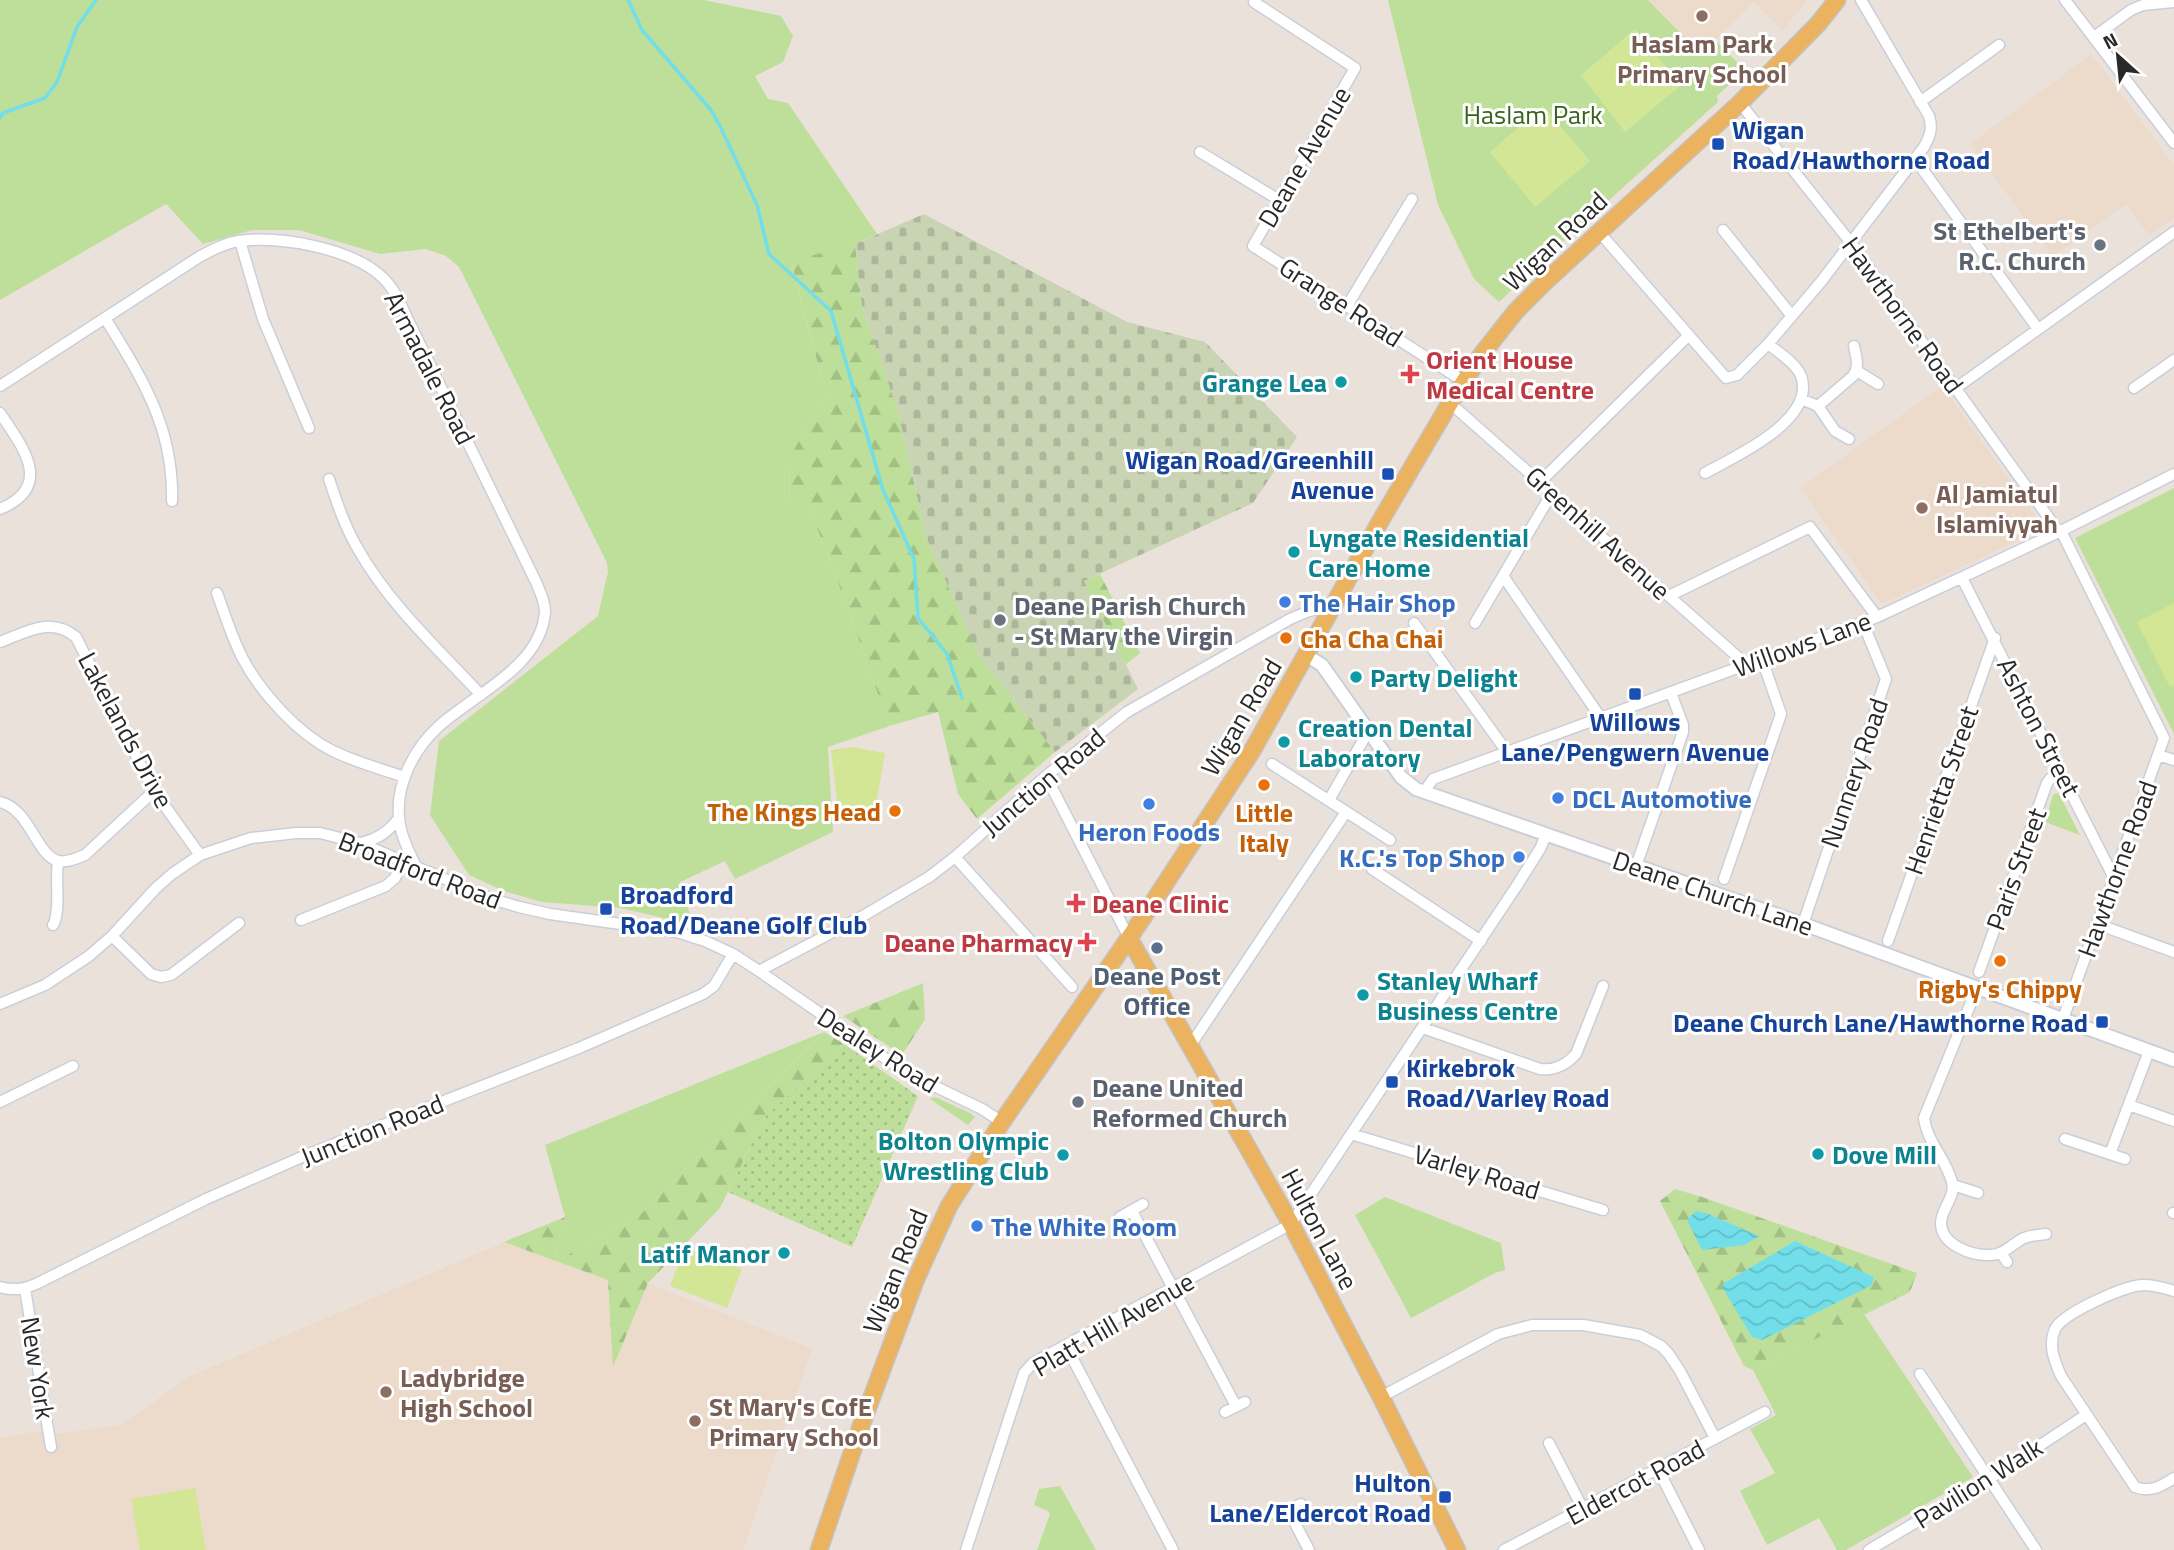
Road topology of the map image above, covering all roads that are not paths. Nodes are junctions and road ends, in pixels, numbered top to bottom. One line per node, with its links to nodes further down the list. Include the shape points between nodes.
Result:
1 (1837, 0): 9 (main road, Wigan Road)
2 (1861, 0): 8 (street)
3 (2065, 0): 6 (street)
4 (1254, 2): 14 (street, Deane Avenue, via 1355,68)
5 (2174, 2): 6 (street, via 2131,10)
6 (2094, 37): 10 (street)
7 (1999, 45): 8 (street)
8 (1920, 102): 12 (street, via 1932,125)
9 (1740, 103): 17 (main road, Wigan Road); 19 (street, Hawthorne Road)
10 (2174, 143)
11 (1200, 152): 14 (street)
12 (1915, 159): 19 (street); 24 (street)
13 (1412, 199): 21 (street)
14 (1279, 200): 20 (street, Deane Avenue)
15 (1723, 230): 22 (street)
16 (2174, 232): 24 (street)
17 (1600, 233): 25 (street); 30 (main road, Wigan Road, via 1516,311)
18 (240, 241): 23 (street, Armadale Road, via 211,250); 39 (street, via 263,319); 66 (street, Armadale Road, via 300,244 348,257 387,281 396,297 543,598 543,622 533,646 511,672)
19 (1852, 243): 22 (street); 33 (street, Hawthorne Road)
20 (1253, 246): 21 (street, Grange Road)
21 (1347, 306): 30 (street, Grange Road)
22 (1792, 316): 26 (street)
23 (105, 318): 32 (street, Armadale Road); 48 (street, via 141,376 162,425 170,455)
24 (2038, 329): 33 (street)
25 (1689, 335): 26 (street, via 1726,378 1737,376); 46 (street)
26 (1769, 344): 35 (street, via 1798,371)
27 (1854, 346): 29 (street)
28 (2174, 360): 34 (street)
29 (1857, 371): 31 (street); 37 (street)
30 (1463, 382): 36 (main road, Wigan Road)
31 (1878, 384)
32 (0, 386)
33 (1956, 387): 50 (street, Hawthorne Road)
34 (2134, 388)
35 (1801, 399): 37 (street); 41 (street, via 1781,428)
36 (1450, 402): 46 (street, Greenhill Avenue); 55 (main road, Wigan Road)
37 (1818, 406): 40 (street, via 1835,431)
38 (0, 412): 49 (street, via 23,446 31,475 18,500)
39 (309, 428)
40 (1849, 439)
41 (1720, 465): 42 (street); 44 (street)
42 (1705, 473)
43 (2174, 474): 50 (street, Willows Lane)
44 (1726, 476)
45 (329, 479): 66 (street, via 347,528 373,574)
46 (1540, 482): 47 (street, Greenhill Avenue)
47 (1552, 493): 51 (street); 54 (street, Greenhill Avenue)
48 (172, 500)
49 (0, 509)
50 (2060, 532): 52 (street, Willows Lane); 70 (street, Hawthorne Road, via 2164,738)
51 (1503, 576): 58 (street); 67 (street)
52 (1962, 578): 56 (street, Willows Lane); 60 (street, Ashton Street)
53 (217, 593): 75 (street, via 243,659 292,721 334,752)
54 (1669, 596): 56 (street, via 1810,527); 64 (street, Greenhill Avenue)
55 (1333, 606): 62 (main road, Wigan Road); 74 (street, Junction Road, via 1300,615 1128,712)
56 (1877, 617): 59 (street, Willows Lane)
57 (1414, 623): 69 (street)
58 (1475, 623)
59 (1863, 623): 63 (street, Willows Lane); 96 (street, Nunnery Road, via 1886,679)
60 (1995, 638): 73 (street, Ashton Street); 102 (street, Henrietta Street)
61 (0, 642): 76 (street, Lakelands Drive, via 50,625 76,637)
62 (1306, 655): 68 (street, Deane Church Lane, via 1322,665); 100 (main road, Wigan Road, via 1252,751)
63 (1762, 659): 64 (street, Willows Lane); 93 (street, via 1780,714)
64 (1747, 665): 65 (street, Willows Lane)
65 (1671, 693): 67 (street, Willows Lane); 89 (street, via 1683,732)
66 (481, 695): 75 (street, Armadale Road, via 437,728)
67 (1601, 718): 69 (street, Willows Lane)
68 (1369, 730): 77 (street, Deane Church Lane, via 1405,781); 78 (street)
69 (1507, 752): 77 (street, Willows Lane, via 1433,779)
70 (2158, 755): 71 (street); 92 (street, Hawthorne Road)
71 (2174, 760)
72 (1272, 764): 78 (street)
73 (2062, 772): 92 (street, Ashton Street); 108 (street, Paris Street, via 2047,783)
74 (1046, 776): 86 (street, Junction Road); 100 (street)
75 (405, 777): 81 (street, Armadale Road)
76 (154, 791): 85 (street, Lakelands Drive); 87 (street, via 85,855)
77 (1424, 792): 82 (street, Deane Church Lane)
78 (1329, 800): 80 (street)
79 (0, 802): 87 (street, via 17,810)
80 (1346, 812): 83 (street); 115 (street)
81 (399, 818): 84 (street, via 383,835); 90 (street, Armadale Road)
82 (1546, 835): 89 (street, Deane Church Lane); 101 (street)
83 (1390, 840)
84 (360, 843): 85 (street, Broadford Road, via 320,833 275,834); 88 (street, Broadford Road)
85 (201, 855): 99 (street, Broadford Road, via 156,888)
86 (955, 857): 105 (street); 107 (street, Junction Road, via 912,889)
87 (58, 861): 98 (street, via 57,919)
88 (403, 861): 90 (street, Broadford Road); 94 (street, via 386,886)
89 (1636, 866): 96 (street, Deane Church Lane)
90 (416, 867): 104 (street, Broadford Road, via 519,907 677,932)
91 (1372, 869): 101 (street)
92 (2114, 878): 97 (street, Hawthorne Road)
93 (1724, 879)
94 (301, 920)
95 (239, 923): 99 (street, via 171,975 161,977 151,974)
96 (1803, 924): 111 (street, Deane Church Lane)
97 (2097, 924): 103 (street); 113 (street, Hawthorne Road)
98 (52, 925)
99 (111, 936): 112 (street, Broadford Road, via 45,985)
100 (1129, 938): 115 (main road, Hulton Lane); 122 (main road, Wigan Road)
101 (1481, 940): 114 (street)
102 (1888, 941)
103 (2174, 952)
104 (733, 954): 107 (street, Broadford Road); 136 (street, Junction Road, via 704,994 304,1156)
105 (1045, 957): 106 (street); 109 (street)
106 (1035, 966)
107 (759, 971): 122 (street, Dealey Road, via 905,1072)
108 (1979, 972)
109 (1072, 986)
110 (1603, 986): 114 (street, via 1576,1054 1556,1068 1540,1069)
111 (1977, 988): 113 (street, Deane Church Lane); 127 (street, via 1924,1118)
112 (0, 1004)
113 (2063, 1019): 116 (street, Deane Church Lane)
114 (1423, 1028): 123 (street)
115 (1190, 1046): 133 (main road, Hulton Lane)
116 (2149, 1051): 117 (street, Deane Church Lane); 120 (street)
117 (2174, 1060)
118 (74, 1066): 119 (street)
119 (0, 1102)
120 (2129, 1105): 121 (street); 125 (street)
121 (2174, 1121)
122 (1002, 1122): 155 (main road, Wigan Road, via 949,1206 916,1279)
123 (1352, 1134): 130 (street, Varley Road); 133 (street)
124 (2065, 1139): 125 (street)
125 (2110, 1154): 126 (street)
126 (2125, 1159)
127 (1953, 1185): 128 (street); 134 (street, via 1941,1220 1948,1241 1972,1252 2004,1257 2025,1238)
128 (1978, 1194)
129 (1143, 1205): 131 (street)
130 (1604, 1210)
131 (1132, 1211): 132 (street); 137 (street)
132 (1120, 1217)
133 (1291, 1224): 137 (street, Platt Hill Avenue); 141 (main road, Hulton Lane)
134 (2046, 1234)
135 (0, 1287): 136 (street)
136 (24, 1289): 147 (street, New York)
137 (1173, 1289): 139 (street, Platt Hill Avenue); 142 (street, via 1241,1404)
138 (2174, 1291): 144 (street, via 2143,1285 2123,1288 2057,1325 2051,1342 2054,1360)
139 (1066, 1346): 156 (street, Platt Hill Avenue, via 1033,1363 1024,1373); 157 (street)
140 (1920, 1374): 150 (street)
141 (1381, 1396): 145 (street, via 1498,1334 1532,1325 1583,1325 1640,1335 1661,1346 1680,1371); 159 (main road, Hulton Lane)
142 (1225, 1412)
143 (1765, 1412): 145 (street, Eldercot Road)
144 (2087, 1415): 149 (street, via 2135,1487 2154,1489); 150 (street, Pavilion Walk)
145 (1715, 1438): 148 (street, Eldercot Road)
146 (1549, 1443): 152 (street)
147 (51, 1447)
148 (1658, 1469): 152 (street, Eldercot Road); 161 (street)
149 (2174, 1478)
150 (1989, 1479): 162 (street, Pavilion Walk); 163 (street)
151 (1301, 1504): 153 (street)
152 (1583, 1509): 160 (street, Eldercot Road)
153 (1288, 1510): 154 (street); 158 (street)
154 (1277, 1516)
155 (819, 1550)
156 (966, 1550)
157 (1172, 1550)
158 (1309, 1550)
159 (1457, 1550)
160 (1504, 1550)
161 (1699, 1550)
162 (1869, 1550)
163 (2036, 1550)

